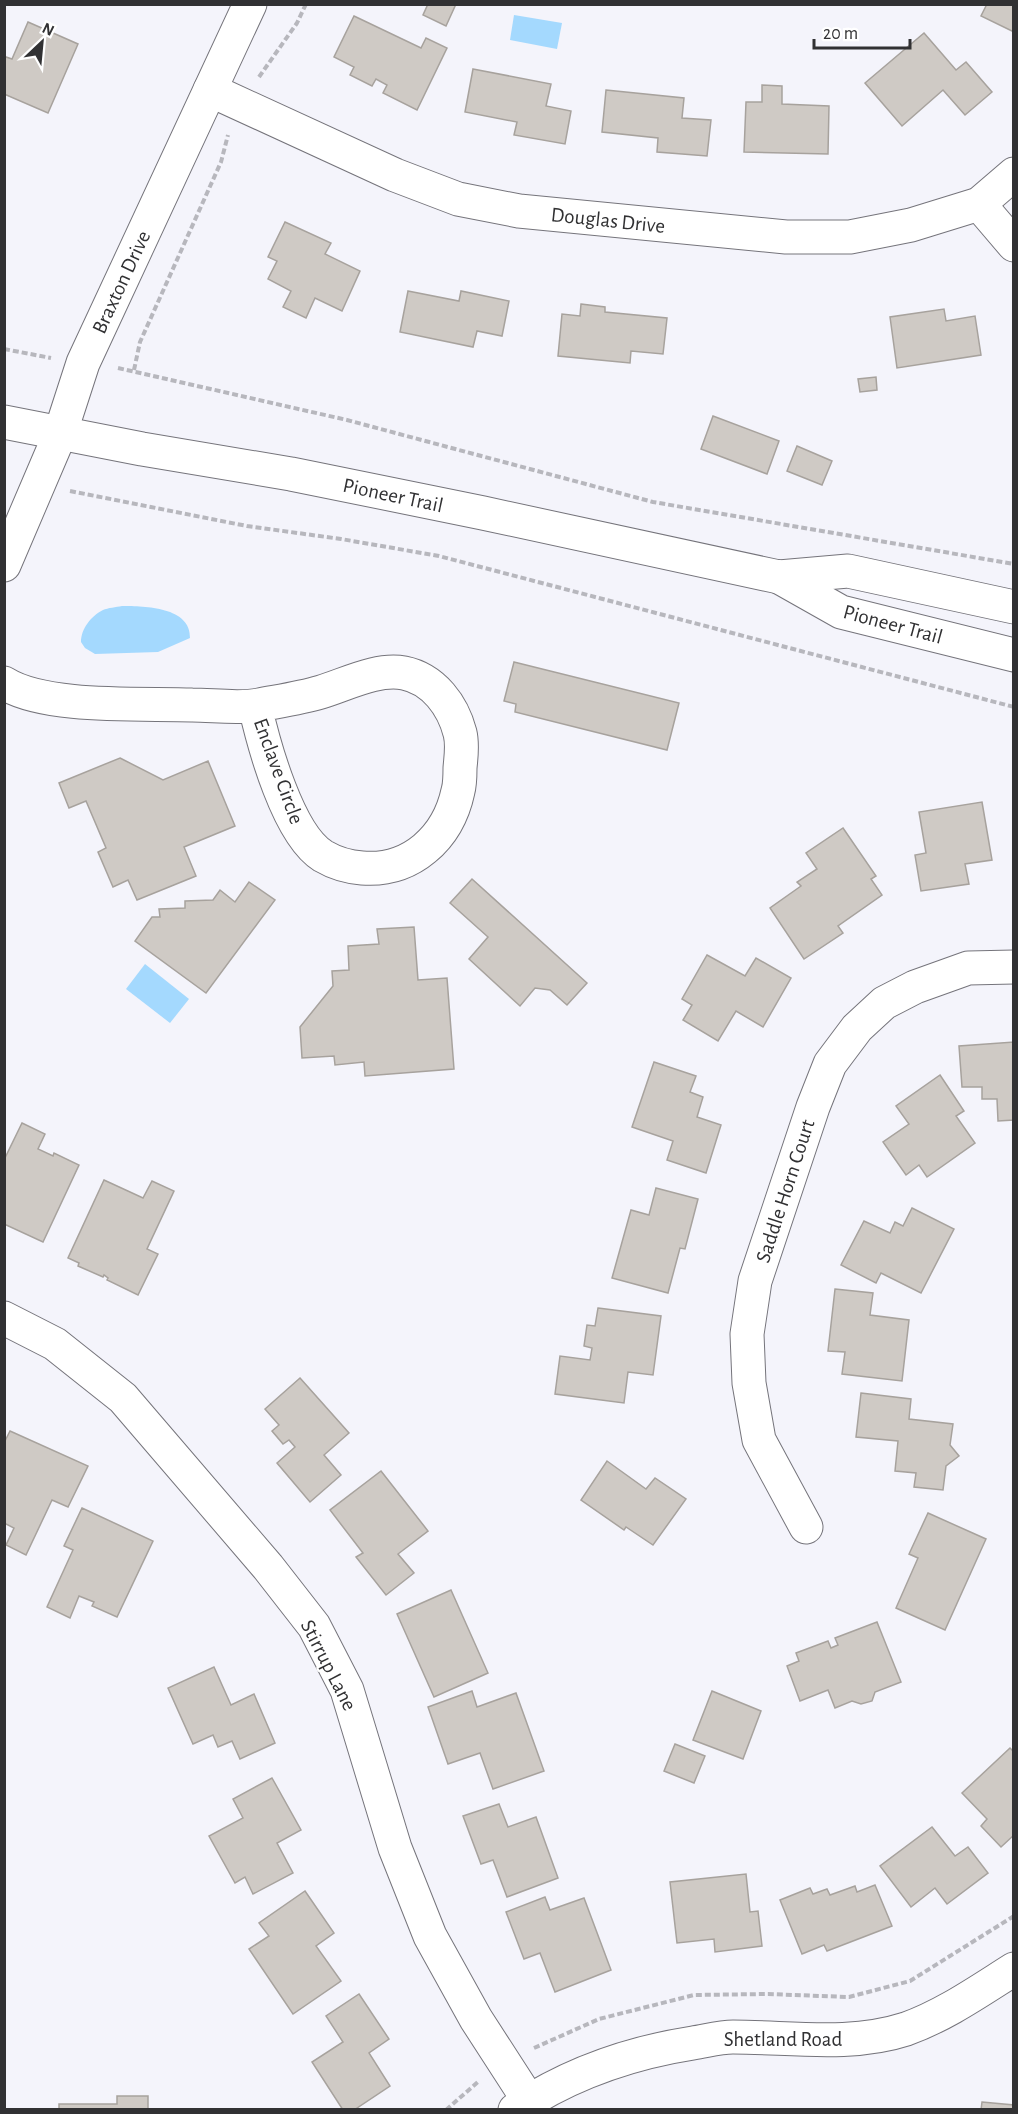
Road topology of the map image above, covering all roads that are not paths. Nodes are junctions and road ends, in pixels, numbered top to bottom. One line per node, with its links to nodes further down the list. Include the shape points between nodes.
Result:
1 (250, 4): 2 (street, Braxton Drive)
2 (223, 96): 4 (street, Douglas Drive, via 395,175 458,199 519,211 786,237 850,237 911,225); 7 (street, Braxton Drive, via 83,363)
3 (1014, 174): 4 (street, Douglas Drive)
4 (979, 204): 5 (street)
5 (1014, 245)
6 (4, 422): 7 (street, Pioneer Trail)
7 (60, 434): 8 (street, Braxton Drive); 9 (street, Pioneer Trail, via 291,474)
8 (4, 565)
9 (779, 577): 10 (street, Pioneer Trail, via 848,571); 11 (street, Pioneer Trail, via 841,612)
10 (1014, 608)
11 (1014, 655)
12 (4, 683): 13 (street, Enclave Circle, via 55,700)
13 (255, 706): 13 (street, Enclave Circle, via 379,673 405,673 443,696 456,718 463,742 458,792 446,821 428,847 406,862 375,869 347,867 322,856 303,836 286,803 263,742)
14 (1014, 967): 16 (street, Saddle Horn Court, via 968,968 884,1003 857,1028 830,1064 813,1107 755,1281 747,1334 749,1383 759,1440)
15 (4, 1318): 18 (street, Stirrup Lane, via 55,1344 123,1398 314,1626 347,1690 395,1848 429,1936)
16 (806, 1527)
17 (1014, 1970): 18 (street, Shetland Road, via 949,2010 904,2029 855,2039 731,2037 654,2049 581,2073)
18 (522, 2105)

